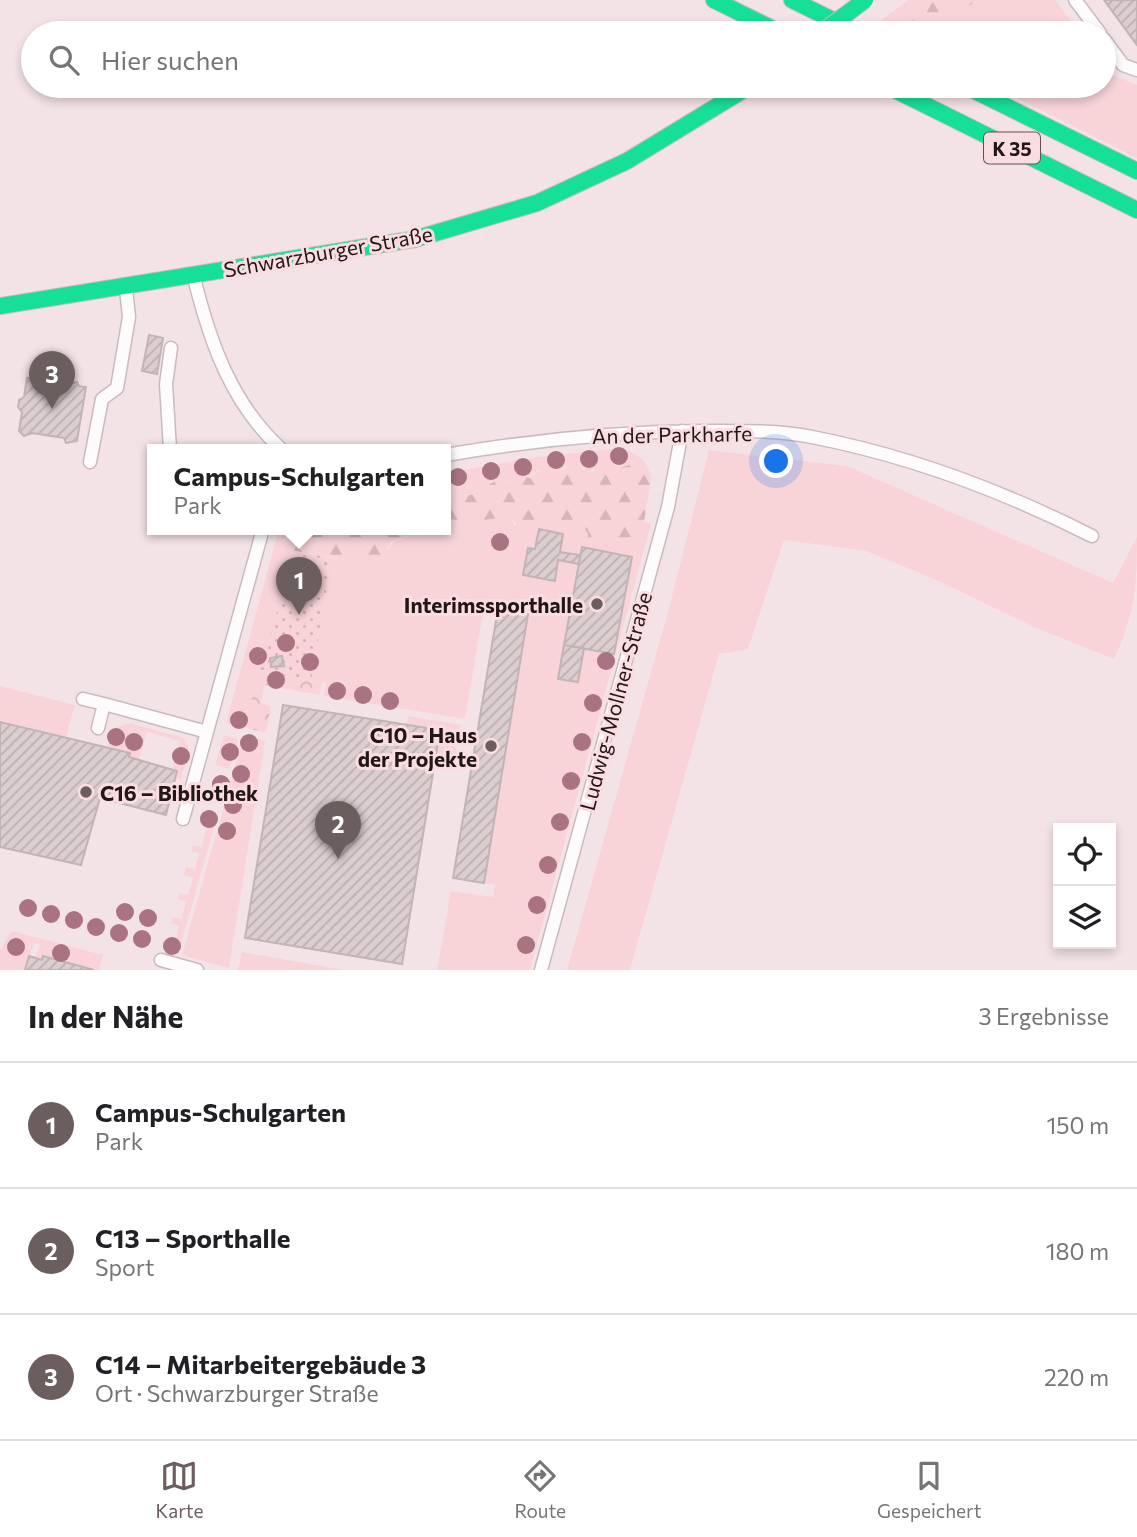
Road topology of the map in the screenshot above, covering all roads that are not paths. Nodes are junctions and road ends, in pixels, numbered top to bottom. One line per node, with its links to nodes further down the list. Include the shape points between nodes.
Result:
1 (714, 0): 5 (main road)
2 (792, 0): 6 (main road)
3 (864, 0): 7 (main road, bridge)
4 (1075, 0): 8 (lane)
5 (757, 21)
6 (835, 21)
7 (837, 21)
8 (1091, 21)
9 (1116, 55): 10 (lane, via 1123,65)
10 (1137, 70)
11 (730, 98): 16 (main road, Schwarzburger Straße, via 627,161 537,203 415,239)
12 (911, 98): 15 (main road, K 35)
13 (989, 98): 14 (main road, K 35)
14 (1137, 171)
15 (1137, 210)
16 (193, 275): 17 (main road, Schwarzburger Straße); 22 (lane, via 209,338 226,375 249,415)
17 (126, 285): 18 (main road, Schwarzburger Straße); 24 (lane, via 129,317 117,388 102,399)
18 (0, 306)
19 (171, 348): 21 (lane, via 166,384)
20 (682, 431): 23 (lane, An der Parkharfe, via 564,437); 26 (lane, An der Parkharfe, via 810,436 876,452 982,486); 34 (lane, Ludwig-Mollner-Straße, via 668,507)
21 (170, 444)
22 (276, 444)
23 (451, 454)
24 (90, 462)
25 (261, 535): 30 (lane)
26 (1092, 536)
27 (83, 699): 28 (lane)
28 (104, 704): 29 (lane); 30 (lane)
29 (98, 728)
30 (207, 732): 31 (lane)
31 (183, 819)
32 (161, 960): 33 (lane)
33 (197, 970)
34 (541, 970)

